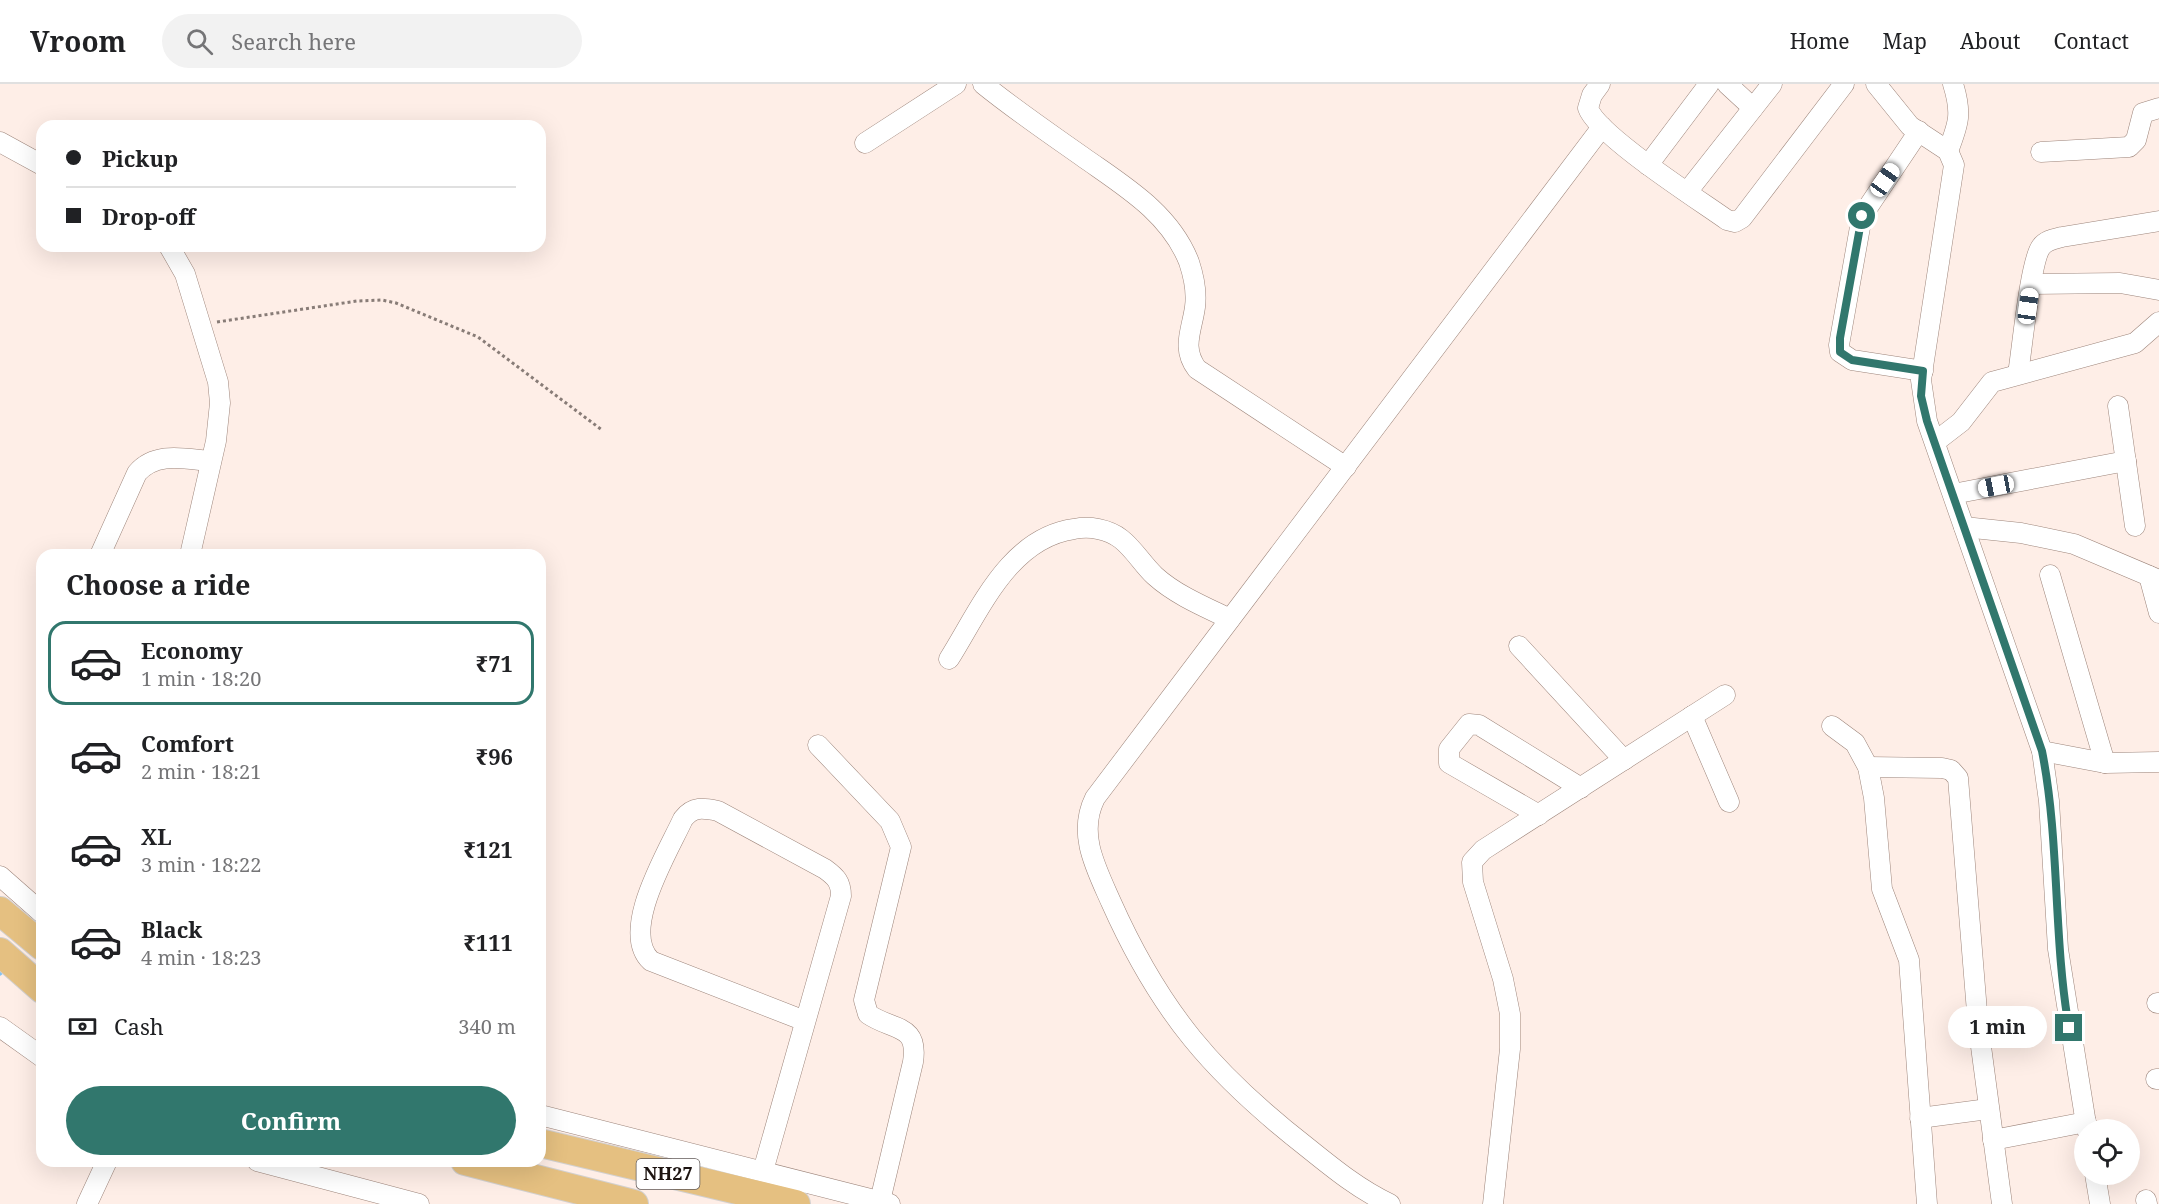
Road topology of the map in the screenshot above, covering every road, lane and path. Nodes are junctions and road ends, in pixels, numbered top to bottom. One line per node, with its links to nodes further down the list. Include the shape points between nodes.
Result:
1 (956, 84): 15 (street)
2 (982, 84): 34 (street, via 1141,198 1166,222 1180,243 1195,284 1188,344 1197,369)
3 (1600, 84): 12 (street, via 1588,108)
4 (1708, 84): 19 (street)
5 (1727, 84): 10 (street)
6 (1772, 84): 10 (street)
7 (1844, 84): 20 (street, via 1742,218 1735,222 1727,220)
8 (1953, 84): 16 (street, via 1960,112)
9 (1881, 88): 13 (street)
10 (1753, 108): 20 (street)
11 (2159, 108): 17 (street, via 2143,113 2136,140 2129,147)
12 (1602, 127): 19 (street); 34 (street)
13 (1914, 129): 16 (street); 27 (street, via 1862,216 1839,345 1840,352 1852,360)
14 (0, 142): 18 (street)
15 (865, 143)
16 (1948, 151): 27 (street, via 1954,173)
17 (2041, 152)
18 (36, 162)
19 (1648, 165): 20 (street)
20 (1687, 192)
21 (2159, 221): 23 (street, via 2049,241 2038,253)
22 (172, 252): 26 (street, via 185,274)
23 (2032, 284): 24 (street, via 2120,283); 28 (street)
24 (2159, 290)
25 (2159, 322): 28 (street, via 2135,343)
26 (200, 324): 30 (path, via 357,301 396,303 478,338); 32 (street, via 218,382 220,403)
27 (1923, 371): 31 (street, via 1922,402)
28 (2018, 374): 31 (street, via 1985,387 1961,422)
29 (2118, 406): 33 (street)
30 (602, 430)
31 (1935, 442): 35 (street)
32 (212, 460): 38 (street, via 165,458 145,465 137,473); 39 (street)
33 (2126, 461): 35 (street); 36 (street)
34 (1346, 467): 43 (street)
35 (1953, 494): 37 (street)
36 (2135, 526)
37 (1964, 527): 41 (street, via 2074,544); 50 (street)
38 (103, 549)
39 (190, 549)
40 (2050, 576): 53 (street)
41 (2154, 578): 42 (street)
42 (2159, 613)
43 (1230, 620): 45 (street, via 1167,586 1121,539 1106,531 1076,528 1044,538 1022,552 999,578); 84 (street, via 1095,798 1087,818 1087,839 1095,867 1133,952 1199,1050 1281,1127 1370,1195)
44 (1519, 646): 51 (street)
45 (949, 659)
46 (1725, 695): 47 (street)
47 (1692, 716): 51 (street); 56 (street)
48 (1832, 726): 54 (street, via 1855,743)
49 (818, 745): 80 (street, via 890,821 901,847 864,1000 868,1014 900,1029 915,1042)
50 (2042, 751): 53 (street); 70 (street, via 2058,949)
51 (1624, 760): 55 (street)
52 (2159, 762): 53 (street)
53 (2105, 764)
54 (1868, 767): 67 (street, via 1941,768 1951,770 1958,778); 69 (street, via 1882,889 1909,960)
55 (1581, 788): 57 (street); 57 (street, via 1479,725 1469,724 1449,749 1449,763)
56 (1729, 802)
57 (1539, 815): 85 (street, via 1476,855 1471,871 1510,1014 1510,1049)
58 (0, 876): 59 (street)
59 (8, 907): 60 (street); 61 (highway)
60 (36, 913)
61 (36, 939)
62 (0, 952): 63 (highway)
63 (36, 983)
64 (805, 1021): 64 (street, via 651,961 644,954 639,934 642,912 689,811 698,808 718,812 825,869 840,882 841,896); 77 (street)
65 (0, 1028): 66 (street)
66 (36, 1053)
67 (1988, 1109): 69 (street); 72 (street)
68 (546, 1117): 77 (street)
69 (1920, 1118): 86 (street)
70 (2085, 1119)
71 (2074, 1128): 72 (street)
72 (1993, 1140): 87 (street)
73 (546, 1144): 83 (highway, NH27)
74 (104, 1167): 81 (street)
75 (280, 1167): 82 (street)
76 (487, 1167): 79 (highway, NH27)
77 (763, 1171): 80 (street)
78 (2097, 1185): 88 (street)
79 (622, 1203)
80 (885, 1203)
81 (87, 1204)
82 (419, 1204)
83 (796, 1204)
84 (1390, 1204)
85 (1493, 1204)
86 (1927, 1204)
87 (2002, 1204)
88 (2100, 1204)

